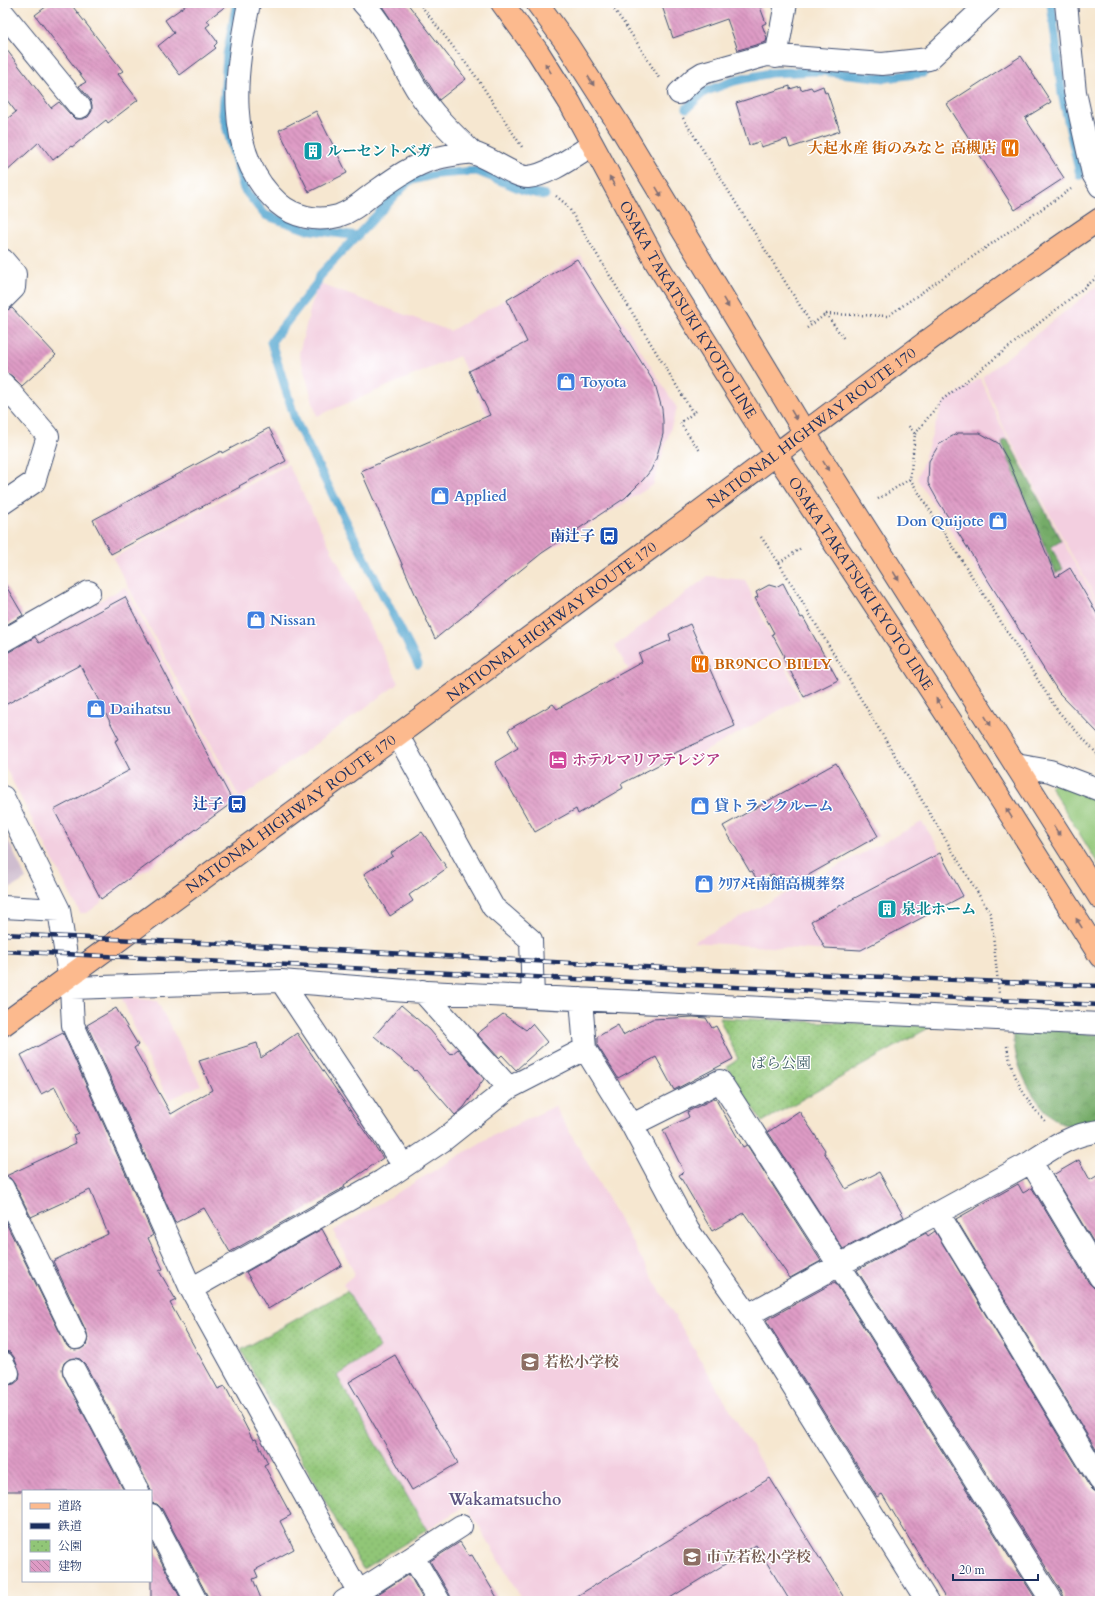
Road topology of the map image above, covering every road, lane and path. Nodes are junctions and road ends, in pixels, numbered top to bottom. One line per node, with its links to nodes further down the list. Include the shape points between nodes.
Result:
1 (249, 3): 16 (street, via 241,43 237,90 241,137 258,178 283,207 310,218 338,216 351,210 402,172 433,159)
2 (363, 3): 16 (street, via 375,17 430,110)
3 (419, 3): 17 (path, via 475,75)
4 (502, 3): 15 (main road, OSAKA TAKATSUKI KYOTO LINE, one-way to 4, via 546,65)
5 (537, 3): 31 (main road, one-way to 31, via 567,44 621,128)
6 (610, 3): 12 (path)
7 (786, 3): 11 (street)
8 (989, 3): 11 (street, via 929,59 882,64)
9 (1066, 3): 18 (street, via 1075,92)
10 (3, 13): 13 (street)
11 (776, 57): 12 (street, via 767,55 703,73)
12 (671, 89)
13 (80, 107)
14 (683, 117): 24 (path)
15 (592, 145): 17 (street); 34 (main road, OSAKA TAKATSUKI KYOTO LINE, one-way to 15, via 657,264)
16 (472, 152): 17 (street, via 525,177)
17 (541, 175): 29 (path, via 550,190 567,206)
18 (1097, 180): 23 (path, via 1024,221 888,316)
19 (1100, 219): 31 (main road, NATIONAL HIGHWAY ROUTE 170, via 1025,270)
20 (3, 260): 22 (street, via 15,274 14,288)
21 (1100, 275): 32 (path, via 942,400)
22 (3, 298)
23 (826, 314): 24 (path); 26 (path)
24 (812, 325): 25 (path)
25 (807, 328)
26 (844, 339)
27 (3, 384): 37 (street, via 48,436 34,482)
28 (696, 410): 29 (path)
29 (693, 413): 33 (path, via 680,423)
30 (907, 424): 32 (path)
31 (805, 433): 34 (main road, NATIONAL HIGHWAY ROUTE 170); 45 (main road, one-way to 45)
32 (915, 434): 35 (path)
33 (700, 451)
34 (776, 454): 43 (main road, NATIONAL HIGHWAY ROUTE 170); 51 (main road, OSAKA TAKATSUKI KYOTO LINE, one-way to 34, via 960,734)
35 (910, 479): 36 (path); 44 (path, via 1057,710)
36 (876, 500)
37 (3, 503)
38 (761, 537): 40 (path)
39 (801, 548): 40 (path)
40 (779, 563): 57 (path, via 991,915)
41 (89, 592): 42 (street)
42 (3, 641)
43 (398, 736): 53 (main road, NATIONAL HIGHWAY ROUTE 170); 55 (street, via 493,907 531,940)
44 (1100, 757)
45 (1016, 766): 46 (street, via 1050,771); 48 (main road, one-way to 48)
46 (1100, 790)
47 (3, 797): 50 (street)
48 (1100, 898)
49 (3, 907): 50 (street)
50 (59, 910): 53 (street)
51 (1100, 956)
52 (281, 981): 53 (street); 54 (street); 66 (street)
53 (70, 982): 59 (main road, NATIONAL HIGHWAY ROUTE 170); 71 (street, via 73,1025)
54 (422, 991): 55 (street); 61 (street)
55 (533, 997): 56 (street)
56 (581, 999): 57 (street); 60 (street)
57 (1002, 1019): 58 (street); 64 (path, via 1010,1060 1024,1094 1042,1118)
58 (1100, 1024)
59 (3, 1025)
60 (585, 1049): 61 (street); 62 (street)
61 (509, 1088): 66 (street, via 442,1141)
62 (632, 1125): 69 (street, via 720,1081); 72 (street, via 688,1230)
63 (1100, 1131): 64 (street, via 1086,1132)
64 (1067, 1139): 65 (street)
65 (1031, 1162): 68 (street); 70 (street)
66 (404, 1166): 71 (street)
67 (3, 1188): 73 (street)
68 (938, 1213): 69 (street); 75 (street)
69 (839, 1265): 72 (street); 84 (street)
70 (1100, 1277)
71 (191, 1289): 80 (street)
72 (748, 1315): 83 (street)
73 (76, 1338)
74 (74, 1370): 76 (street)
75 (1100, 1480)
76 (137, 1490)
77 (152, 1517): 81 (street)
78 (461, 1526): 79 (street)
79 (413, 1557): 80 (street); 82 (street)
80 (351, 1596)
81 (196, 1601)
82 (439, 1601)
83 (926, 1601)
84 (1052, 1601)

